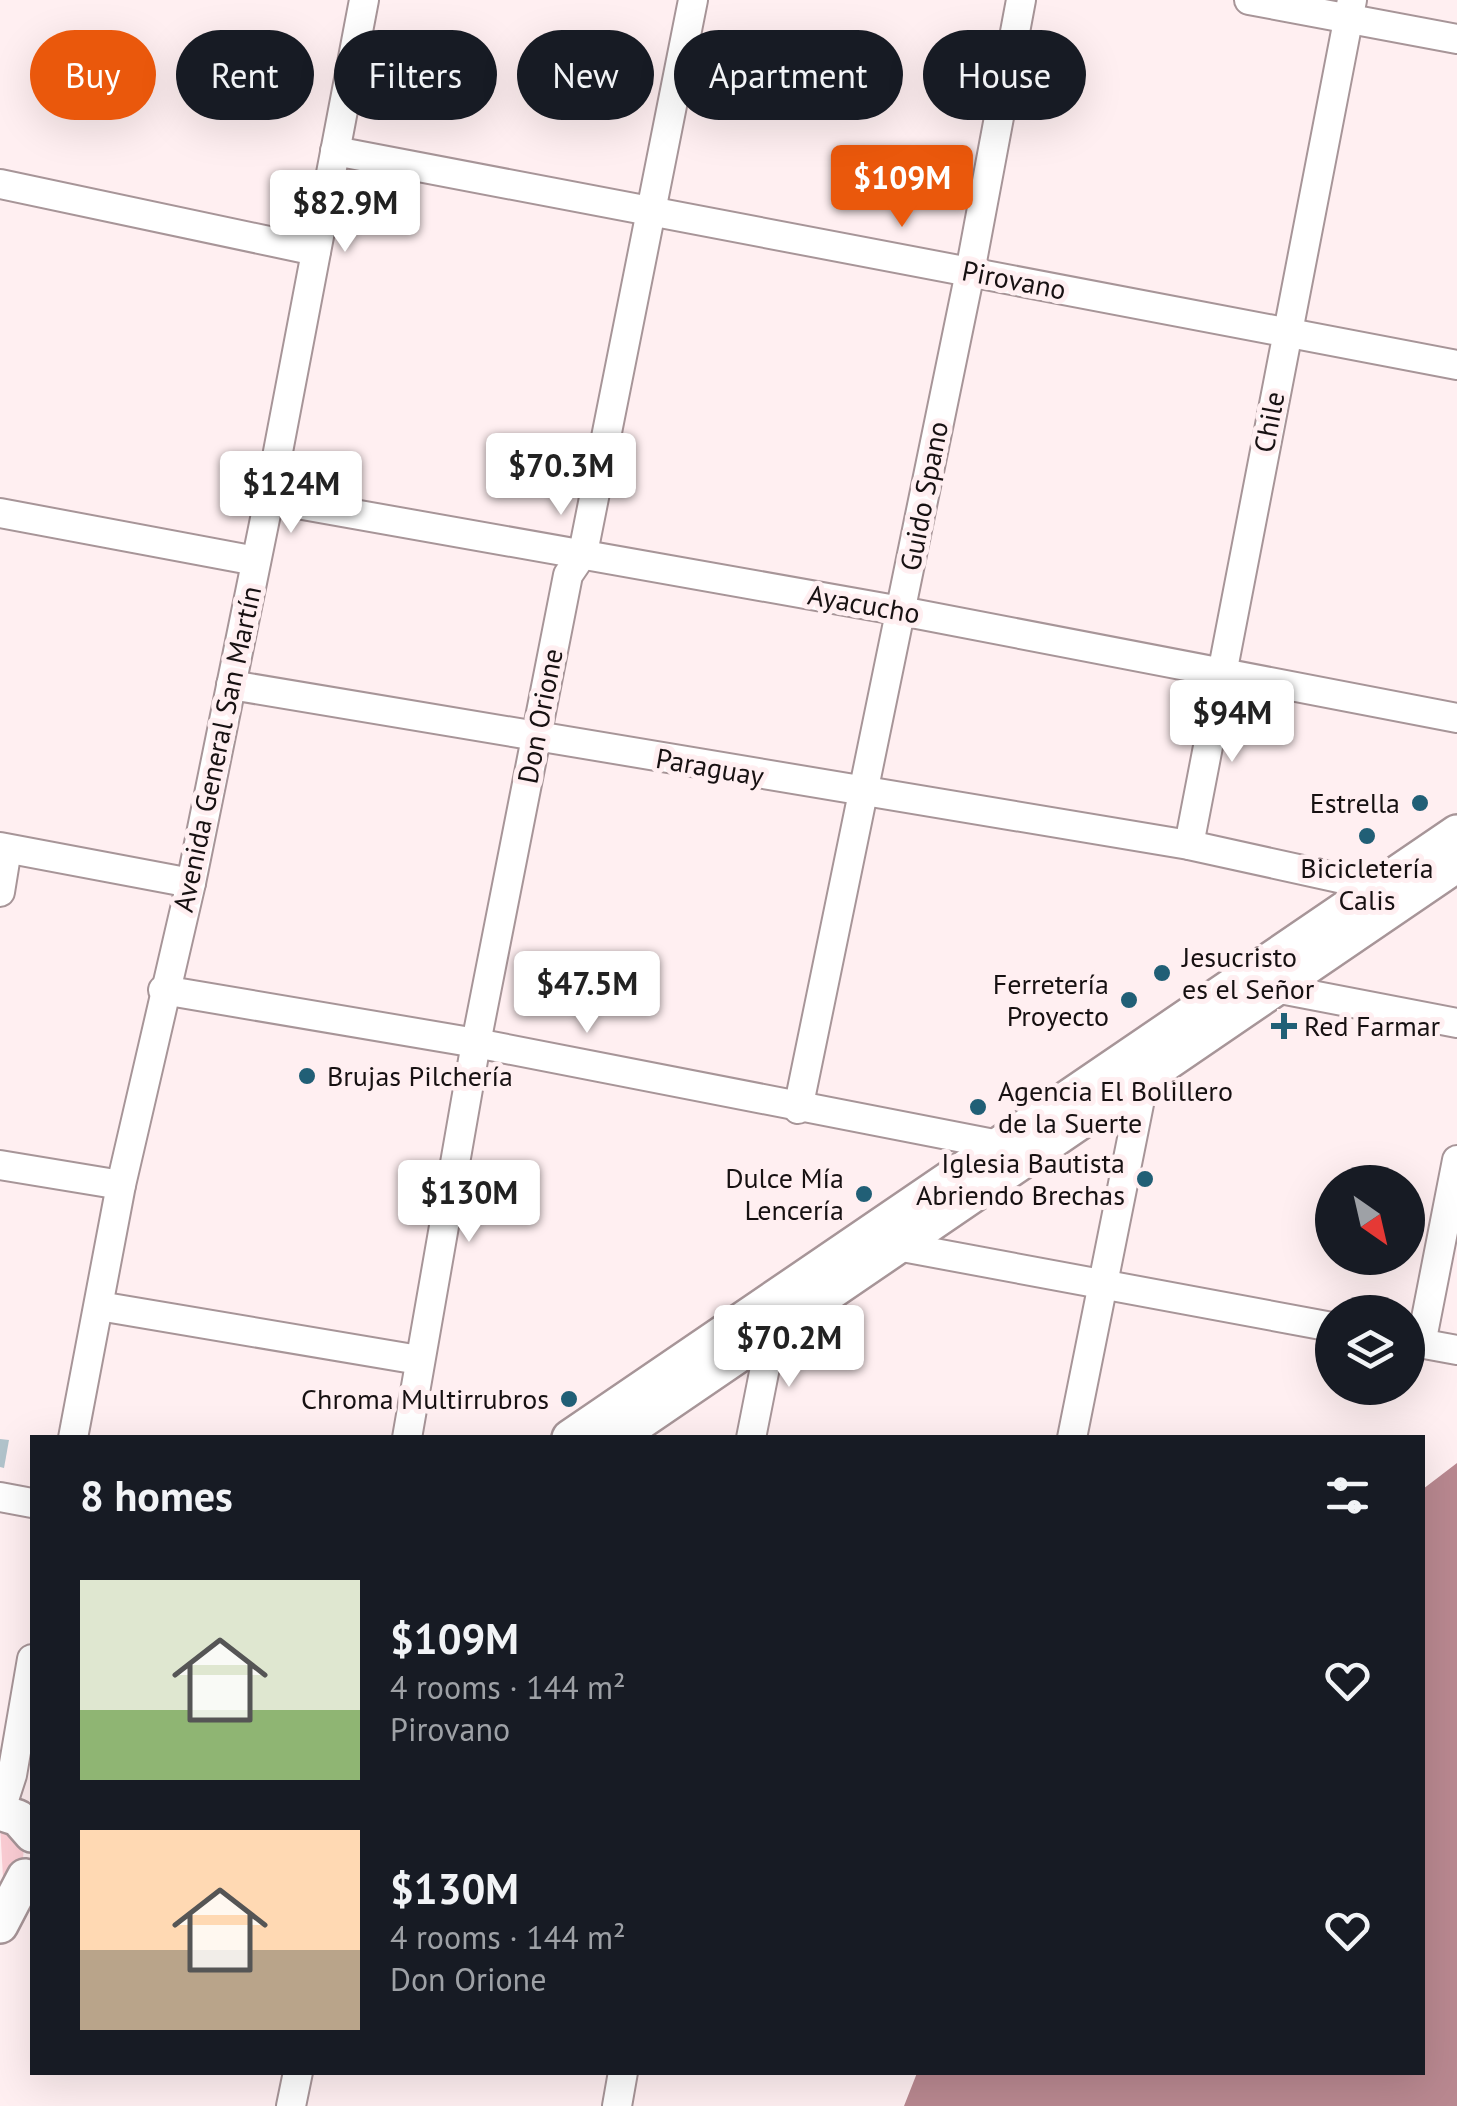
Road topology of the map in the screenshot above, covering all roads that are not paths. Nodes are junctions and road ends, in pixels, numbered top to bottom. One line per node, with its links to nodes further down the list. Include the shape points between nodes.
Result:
1 (364, 0): 7 (street, Avenida General San Martín)
2 (693, 0): 9 (street, Don Orione)
3 (1021, 0): 11 (street, Guido Spano)
4 (1249, 0): 5 (street)
5 (1350, 9): 6 (street); 12 (street, Chile)
6 (1457, 39)
7 (335, 152): 9 (street, Pirovano); 10 (street, Avenida General San Martín)
8 (0, 184): 10 (street)
9 (652, 211): 11 (street, Pirovano); 16 (street, Don Orione)
10 (316, 251): 14 (street, Avenida General San Martín)
11 (970, 272): 12 (street, Pirovano); 18 (street, Guido Spano)
12 (1287, 332): 13 (street, Pirovano); 19 (street, Chile)
13 (1457, 365)
14 (269, 499): 16 (street, Ayacucho); 17 (street, Avenida General San Martín)
15 (0, 513): 17 (street)
16 (583, 553): 18 (street, Ayacucho); 22 (street, Don Orione, via 568,575)
17 (256, 561): 20 (street, Avenida General San Martín)
18 (900, 611): 19 (street, Ayacucho); 23 (street, Guido Spano)
19 (1219, 674): 21 (street, Ayacucho); 25 (street, Chile)
20 (231, 684): 22 (street, Paraguay); 28 (street, Avenida General San Martín)
21 (1457, 718)
22 (535, 738): 23 (street, Paraguay); 34 (street, Don Orione)
23 (863, 793): 25 (street, Paraguay); 36 (street, Guido Spano)
24 (1457, 833): 29 (main road)
25 (1189, 845): 29 (street, Paraguay)
26 (4, 848): 28 (street); 30 (street)
27 (1457, 864): 31 (main road)
28 (191, 884): 32 (street, Avenida General San Martín)
29 (1380, 886): 37 (main road)
30 (0, 892)
31 (1275, 988): 33 (street); 35 (main road)
32 (163, 990): 34 (street); 40 (street, Avenida General San Martín)
33 (1457, 1024)
34 (476, 1043): 36 (street); 49 (street, Don Orione)
35 (1144, 1078): 41 (main road); 42 (street)
36 (798, 1109): 37 (street)
37 (999, 1144): 52 (main road)
38 (1457, 1160): 43 (street)
39 (0, 1165): 40 (street)
40 (122, 1185): 44 (street, Avenida General San Martín)
41 (897, 1246): 42 (street); 46 (main road)
42 (1100, 1284): 45 (street); 55 (street)
43 (1425, 1296)
44 (99, 1306): 49 (street); 50 (street, Avenida General San Martín)
45 (1315, 1324)
46 (772, 1332): 53 (main road); 54 (street)
47 (1425, 1345): 48 (street)
48 (1457, 1350)
49 (420, 1360): 51 (street, Don Orione)
50 (75, 1435)
51 (408, 1435)
52 (574, 1435)
53 (620, 1435)
54 (752, 1435)
55 (1073, 1435)
56 (0, 1497): 57 (street)
57 (30, 1503)
58 (30, 1682): 59 (street)
59 (19, 1806)
60 (19, 1878): 61 (main road)
61 (0, 1926)
62 (297, 2075): 64 (street)
63 (623, 2075): 65 (street)
64 (292, 2106)
65 (617, 2106)

